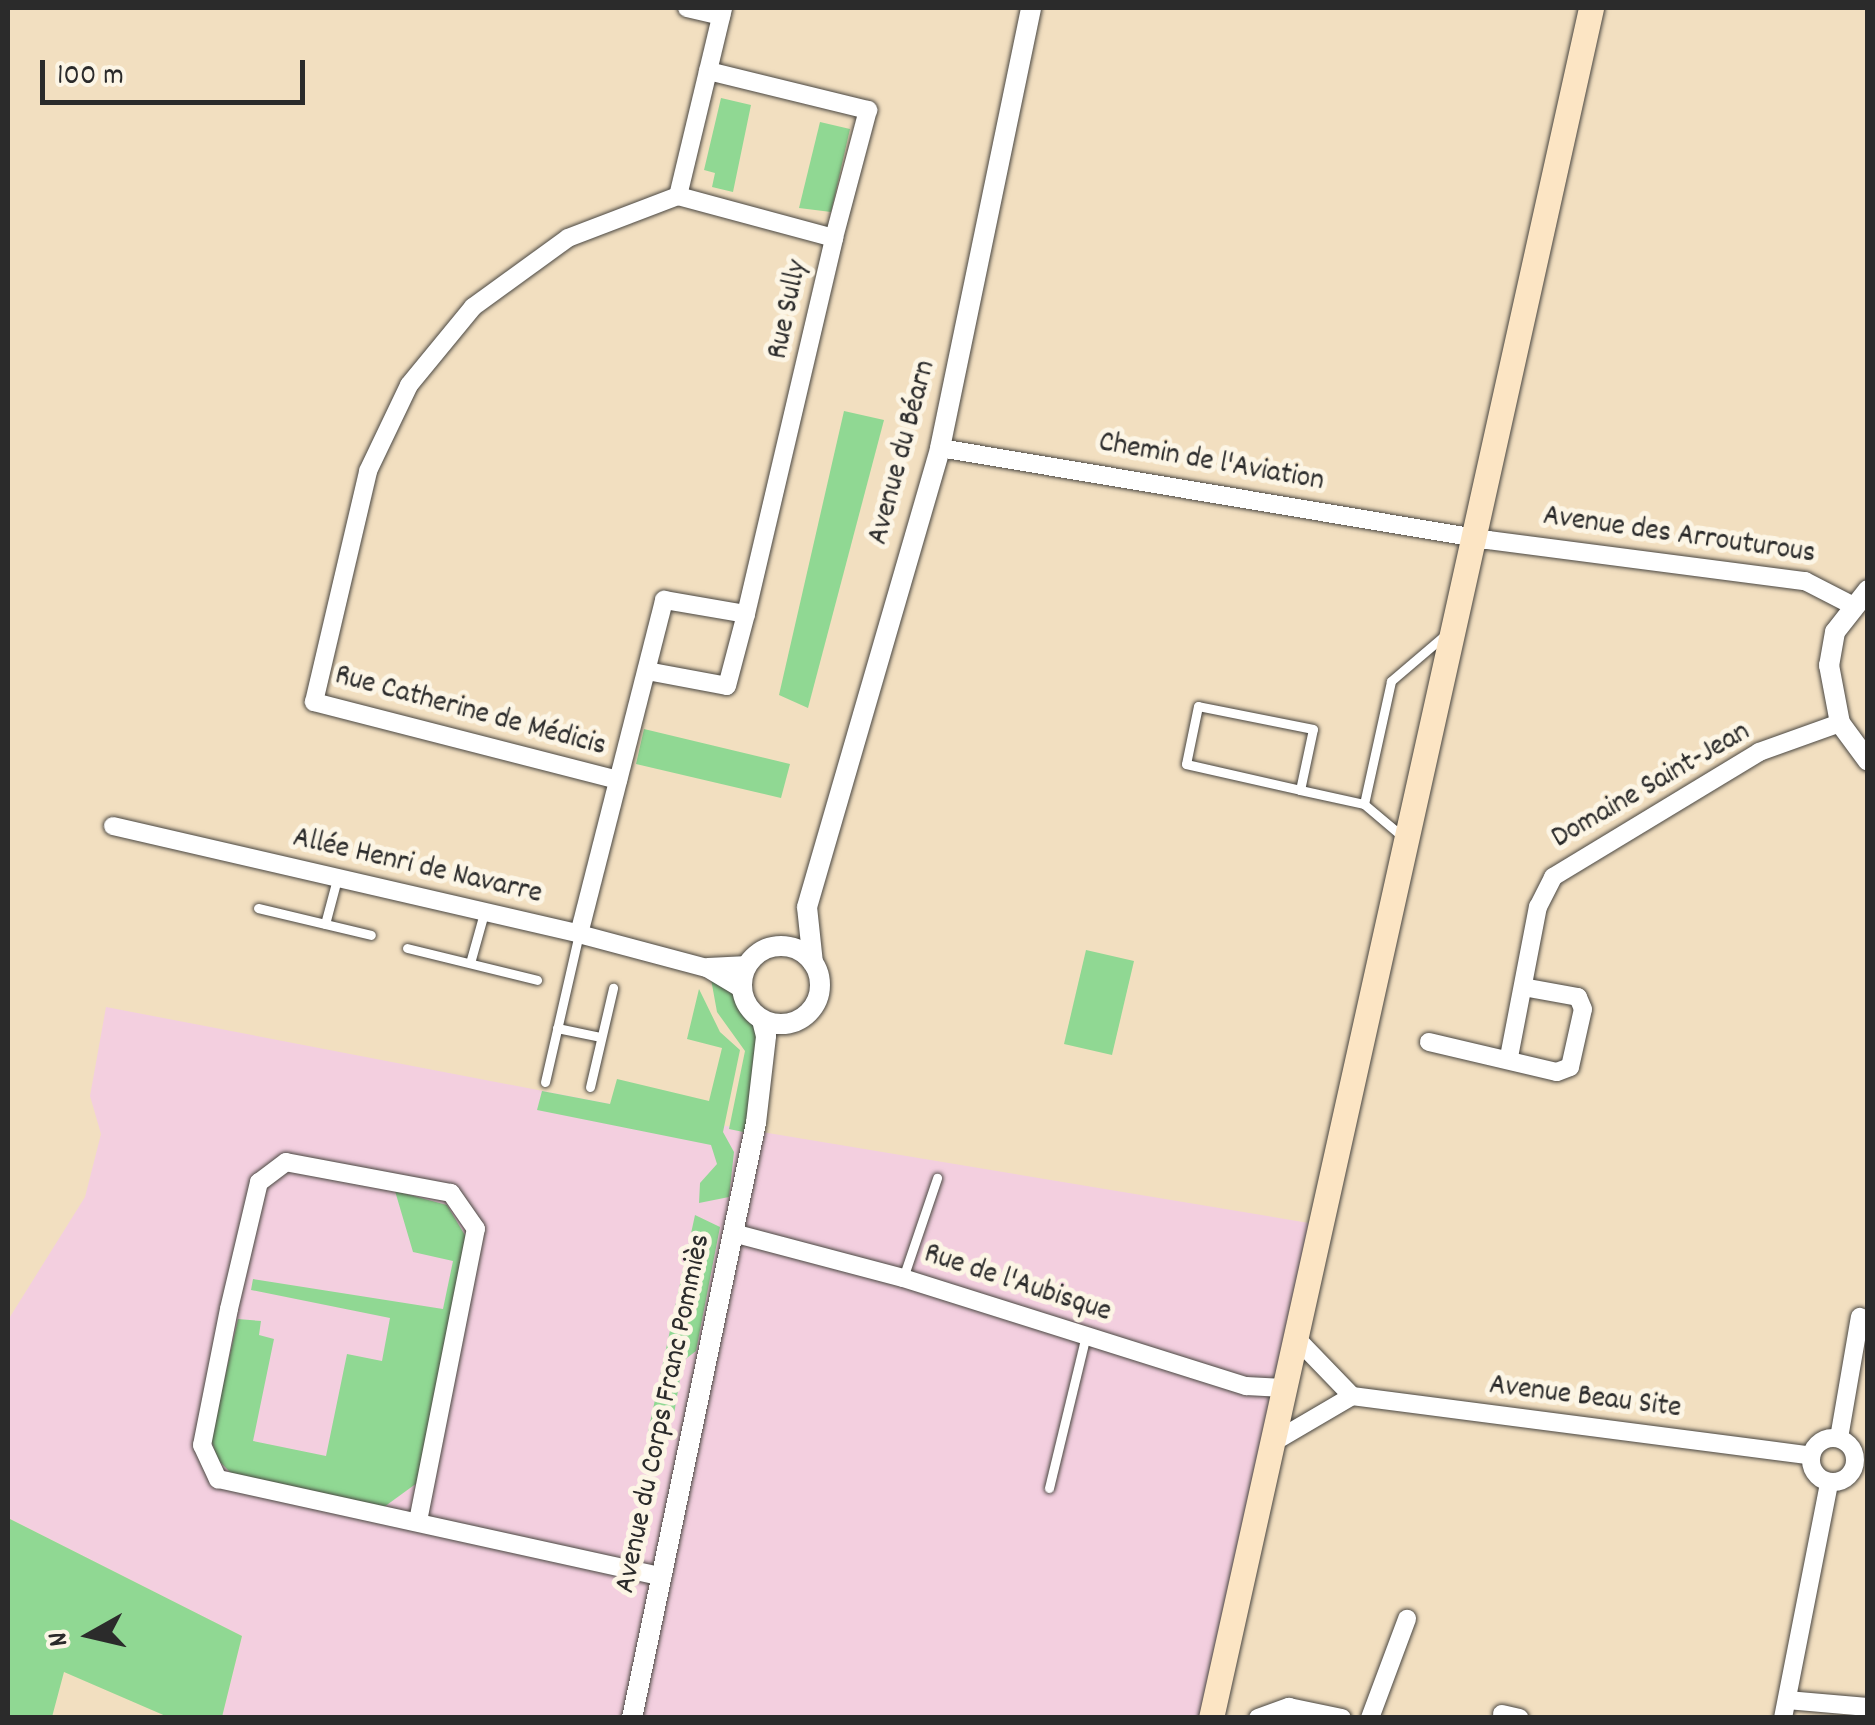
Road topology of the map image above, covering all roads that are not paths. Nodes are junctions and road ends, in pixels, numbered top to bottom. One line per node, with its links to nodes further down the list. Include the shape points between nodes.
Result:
1 (687, 8): 4 (street)
2 (1031, 8): 8 (street, Avenue du Béarn)
3 (1592, 8): 9 (main road)
4 (722, 12): 5 (street)
5 (708, 70): 6 (street); 7 (street, via 868,110)
6 (678, 196): 7 (street, Rue Sully); 16 (street, Rue Catherine de Médicis, via 568,238 472,308 409,385 368,472 314,702)
7 (834, 238): 11 (street, Rue Sully)
8 (940, 448): 9 (street, Chemin de l'Aviation); 22 (street, Avenue du Béarn)
9 (1472, 537): 10 (street, Avenue des Arrouturous, via 1805,581); 12 (main road)
10 (1860, 598): 14 (street, via 1835,632 1829,664)
11 (746, 614): 13 (street, Rue Sully, via 727,686); 13 (street, via 664,600)
12 (1451, 629): 18 (lane, via 1391,681); 20 (main road)
13 (647, 671): 16 (street)
14 (1840, 724): 15 (street); 35 (street, Domaine Saint-Jean, via 1759,752 1686,801 1569,862 1538,907)
15 (1868, 762)
16 (618, 780): 26 (street)
17 (1300, 790): 17 (lane, via 1186,764 1198,706 1313,728); 18 (lane)
18 (1364, 804): 20 (lane)
19 (113, 826): 21 (street, Allée Henri de Navarre)
20 (1406, 839): 52 (main road)
21 (337, 878): 24 (street, Allée Henri de Navarre); 25 (lane)
22 (807, 907): 28 (street, Avenue du Béarn); 30 (street, Avenue du Béarn)
23 (258, 908): 25 (lane)
24 (484, 912): 26 (street, Allée Henri de Navarre); 31 (lane)
25 (325, 924): 27 (lane)
26 (579, 934): 33 (street, Allée Henri de Navarre); 40 (lane)
27 (371, 936)
28 (773, 947): 30 (street, via 792,948); 32 (street)
29 (407, 948): 31 (lane)
30 (813, 963): 39 (street, via 819,992)
31 (470, 964): 34 (lane)
32 (748, 964): 33 (street, Allée Henri de Navarre); 37 (street)
33 (708, 968): 37 (street, Allée Henri de Navarre)
34 (537, 980)
35 (1523, 987): 43 (street, Domaine Saint-Jean); 43 (street, via 1578,997 1583,1009 1570,1067 1557,1072)
36 (612, 988): 41 (lane)
37 (742, 989): 38 (street)
38 (762, 1020): 39 (street); 44 (street)
39 (800, 1020): 44 (street)
40 (558, 1028): 41 (lane); 45 (lane)
41 (601, 1037): 46 (lane)
42 (1429, 1042): 43 (street)
43 (1509, 1056)
44 (764, 1079): 48 (street, Avenue du Corps Franc Pommiès)
45 (545, 1082)
46 (590, 1087)
47 (937, 1178): 49 (lane)
48 (733, 1233): 49 (street, Rue de l'Aubisque); 62 (street, Avenue du Corps Franc Pommiès)
49 (903, 1278): 51 (street, Rue de l'Aubisque)
50 (1860, 1317): 55 (street)
51 (1086, 1336): 53 (street, Rue de l'Aubisque, via 1246,1386); 60 (lane)
52 (1296, 1338): 53 (main road); 54 (street)
53 (1284, 1388): 56 (main road)
54 (1352, 1396): 56 (street); 57 (street, Avenue Beau Site)
55 (1839, 1438): 57 (street, via 1818,1444); 58 (street)
56 (1272, 1443): 67 (main road)
57 (1811, 1456): 59 (street, via 1817,1476)
58 (1862, 1465): 59 (street)
59 (1829, 1483): 64 (street)
60 (1049, 1488)
61 (418, 1521): 61 (street, via 218,1479 202,1445 259,1182 286,1162 451,1193 476,1229); 62 (street)
62 (662, 1578): 66 (street, Avenue du Corps Franc Pommiès)
63 (1407, 1619): 70 (street)
64 (1785, 1708): 65 (street)
65 (1868, 1708)
66 (632, 1718)
67 (1211, 1718)
68 (1258, 1718): 69 (street, via 1289,1706)
69 (1342, 1718)
70 (1370, 1718)

